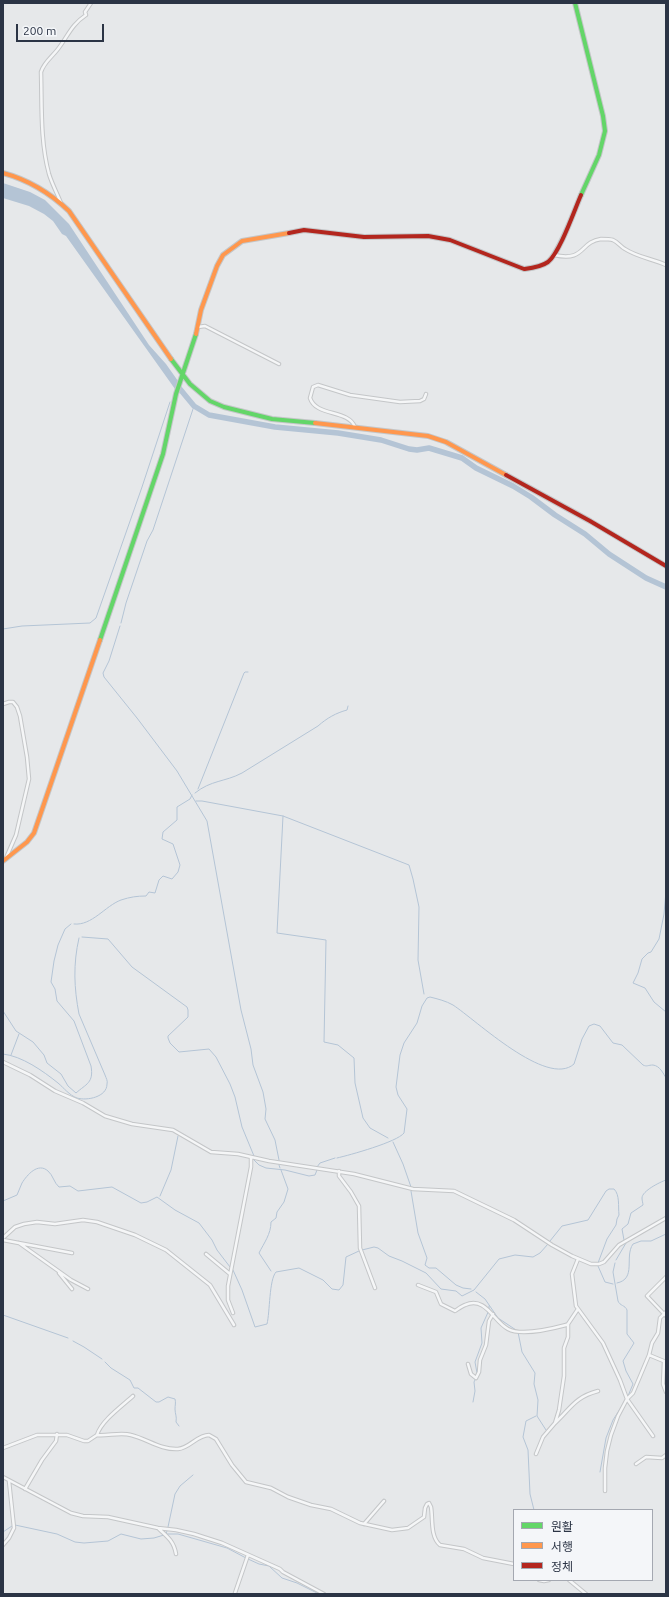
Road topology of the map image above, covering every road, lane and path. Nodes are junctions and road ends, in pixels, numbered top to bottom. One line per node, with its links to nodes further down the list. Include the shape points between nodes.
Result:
1 (91, 3): 4 (street, via 85,12 86,15 70,29 59,48 43,65 41,72 42,122 47,166)
2 (575, 3): 5 (main road, via 605,130 598,155)
3 (3, 173): 4 (main road, via 30,182)
4 (61, 203): 9 (main road)
5 (554, 255): 6 (street, via 573,256 597,240 609,239 615,240 628,251); 7 (main road, via 541,266 524,269 450,240 434,237 364,237 304,230 246,241 231,247 219,262 201,310)
6 (666, 265)
7 (198, 327): 8 (street, via 204,326); 9 (main road)
8 (279, 364)
9 (183, 374): 11 (main road, via 200,393 224,407 272,419); 14 (main road, via 163,454 34,833 27,842)
10 (426, 394): 11 (street, via 420,401 400,402 350,395 318,385 313,386 310,398 314,406 350,420)
11 (355, 427): 12 (main road, via 428,436 446,442)
12 (666, 566)
13 (3, 704): 14 (street, via 13,702 18,710 29,779 16,835)
14 (4, 859)
15 (3, 1062): 16 (street, via 105,1116 132,1124 173,1130 211,1152)
16 (251, 1157): 17 (street); 25 (street)
17 (339, 1171): 23 (street, via 413,1189 458,1193 514,1220); 28 (street, via 339,1176 359,1206 360,1248)
18 (666, 1218): 23 (street, via 619,1246 604,1262 591,1264)
19 (3, 1239): 20 (street); 36 (street, via 15,1227 24,1224 55,1224 83,1220 135,1235 166,1250 210,1285)
20 (19, 1242): 21 (street); 24 (street)
21 (72, 1253)
22 (206, 1254): 25 (street)
23 (578, 1259): 31 (street, via 572,1274)
24 (56, 1269): 29 (street); 30 (street)
25 (230, 1274): 32 (street, via 227,1295)
26 (666, 1277): 34 (street, via 647,1296)
27 (418, 1284): 33 (street, via 437,1293 442,1304 451,1310 478,1304)
28 (375, 1288)
29 (72, 1289)
30 (88, 1289)
31 (578, 1309): 35 (street); 43 (street, via 603,1343)
32 (233, 1313)
33 (493, 1314): 35 (street, via 503,1326 513,1331 537,1331); 39 (street, via 489,1321 486,1345 476,1378 471,1374)
34 (665, 1314): 37 (street, via 660,1318 658,1333)
35 (568, 1324): 44 (street, via 568,1337 564,1348 564,1376)
36 (234, 1325)
37 (649, 1355): 38 (street); 43 (street, via 633,1393)
38 (665, 1362): 41 (street, via 663,1384)
39 (468, 1364)
40 (598, 1391): 44 (street, via 576,1400)
41 (666, 1392)
42 (133, 1396): 46 (street, via 106,1422)
43 (627, 1399): 47 (street); 55 (street, via 618,1416 607,1451)
44 (555, 1424): 49 (street, via 543,1437)
45 (57, 1434): 46 (street, via 84,1441); 48 (street, via 37,1435); 54 (street, via 56,1442)
46 (97, 1435): 57 (street, via 130,1434 164,1447 179,1449 205,1435 212,1436 246,1482 271,1488)
47 (653, 1436)
48 (3, 1448)
49 (536, 1454)
50 (666, 1455): 51 (street, via 662,1458 646,1457)
51 (636, 1464)
52 (3, 1477): 53 (street)
53 (8, 1481): 54 (street); 59 (street, via 14,1528)
54 (25, 1489): 58 (street, via 71,1513 108,1517)
55 (605, 1491)
56 (384, 1500): 57 (street)
57 (364, 1524): 62 (street, via 392,1530 408,1528 424,1517 426,1506 429,1504 437,1543 464,1549 483,1558)
58 (158, 1528): 60 (street, via 171,1540); 61 (street, via 194,1534)
59 (3, 1545)
60 (176, 1554)
61 (248, 1554): 64 (street); 65 (street)
62 (513, 1564)
63 (570, 1581): 66 (street)
64 (235, 1593)
65 (324, 1594)
66 (586, 1594)

